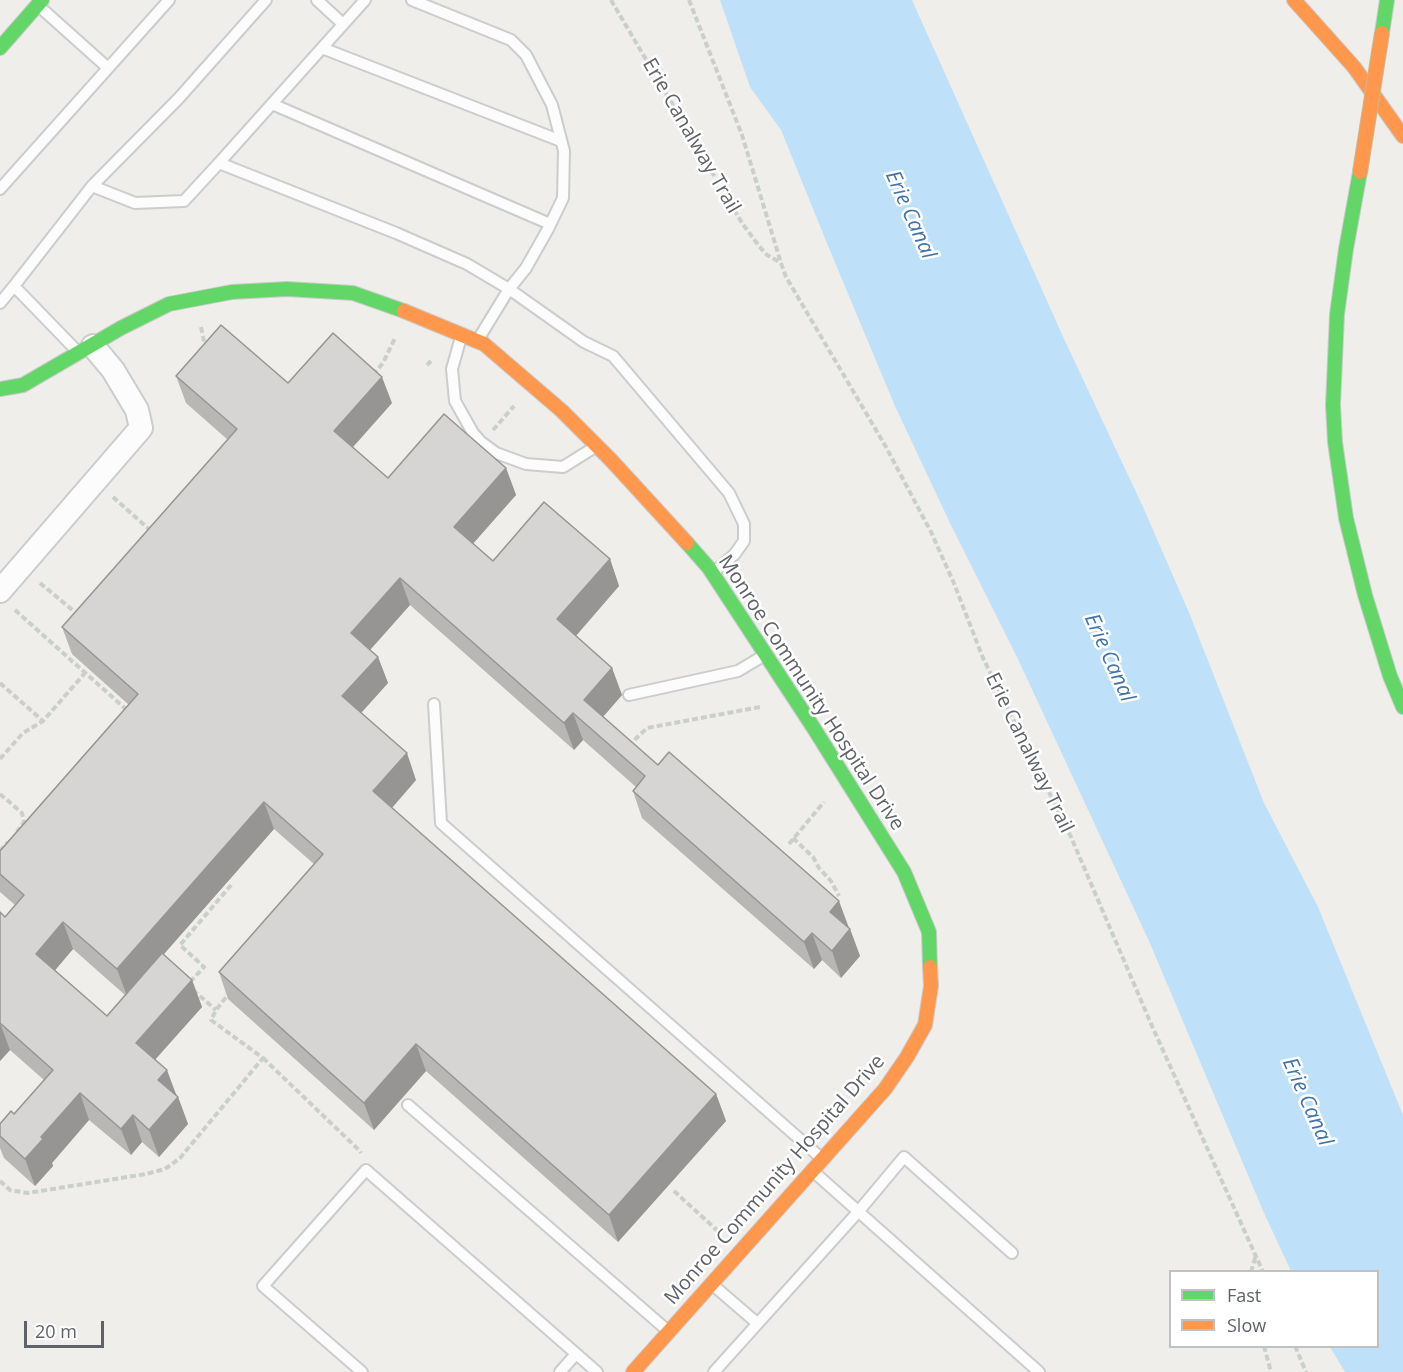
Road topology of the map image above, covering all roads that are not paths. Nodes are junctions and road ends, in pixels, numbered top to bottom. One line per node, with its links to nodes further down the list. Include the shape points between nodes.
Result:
1 (169, 0): 12 (lane)
2 (266, 0): 17 (lane, via 179,98)
3 (317, 0): 9 (lane)
4 (364, 0): 9 (lane)
5 (412, 0): 15 (lane, via 511,40 525,55 552,105)
6 (1294, 0): 14 (main road, via 1354,67)
7 (1387, 0): 33 (main road, bridge, via 1337,314 1333,405 1346,518 1365,595)
8 (39, 3): 10 (main road); 12 (lane)
9 (343, 24): 11 (lane)
10 (0, 48)
11 (322, 48): 13 (lane); 15 (lane)
12 (108, 68): 18 (lane)
13 (272, 104): 16 (lane); 19 (lane)
14 (1403, 136)
15 (561, 141): 19 (lane, via 563,198)
16 (219, 163): 17 (lane, via 184,201 135,203); 21 (lane, via 396,233 467,264)
17 (92, 186): 20 (lane)
18 (0, 189)
19 (550, 224): 21 (lane, via 526,268)
20 (14, 286): 22 (lane); 25 (lane)
21 (509, 289): 24 (lane); 28 (lane, via 584,342 613,356 729,493 744,524 744,541)
22 (0, 303)
23 (462, 334): 24 (main road, Monroe Community Hospital Drive); 25 (main road, Monroe Community Hospital Drive, via 353,293 287,289 232,292 169,304); 27 (lane, via 452,369 455,401 481,442 496,453 526,464 563,467)
24 (477, 341): 27 (main road, Monroe Community Hospital Drive, via 562,411)
25 (86, 350): 26 (main road, Monroe Community Hospital Drive, via 23,385); 29 (street, via 113,370 137,410 141,428)
26 (0, 389)
27 (597, 446): 28 (main road, Monroe Community Hospital Drive)
28 (712, 573): 30 (main road, Monroe Community Hospital Drive)
29 (6, 599)
30 (765, 654): 31 (lane, via 738,671); 35 (main road, Monroe Community Hospital Drive, via 904,872 929,932 931,986 925,1025 885,1089)
31 (629, 695)
32 (434, 704): 35 (lane, via 441,823)
33 (1403, 708)
34 (408, 1105): 41 (lane)
35 (823, 1159): 36 (main road, Monroe Community Hospital Drive)
36 (812, 1171): 37 (lane); 39 (main road, Monroe Community Hospital Drive)
37 (858, 1212): 38 (lane, via 904,1157); 40 (lane); 48 (lane)
38 (1012, 1253)
39 (711, 1284): 40 (lane); 41 (main road, Monroe Community Hospital Drive)
40 (757, 1323): 47 (lane)
41 (668, 1331): 46 (main road, Monroe Community Hospital Drive)
42 (576, 1354): 43 (lane, via 366,1170 263,1286); 44 (lane); 45 (lane)
43 (362, 1372)
44 (560, 1372)
45 (597, 1372)
46 (633, 1372)
47 (714, 1372)
48 (1039, 1372)

